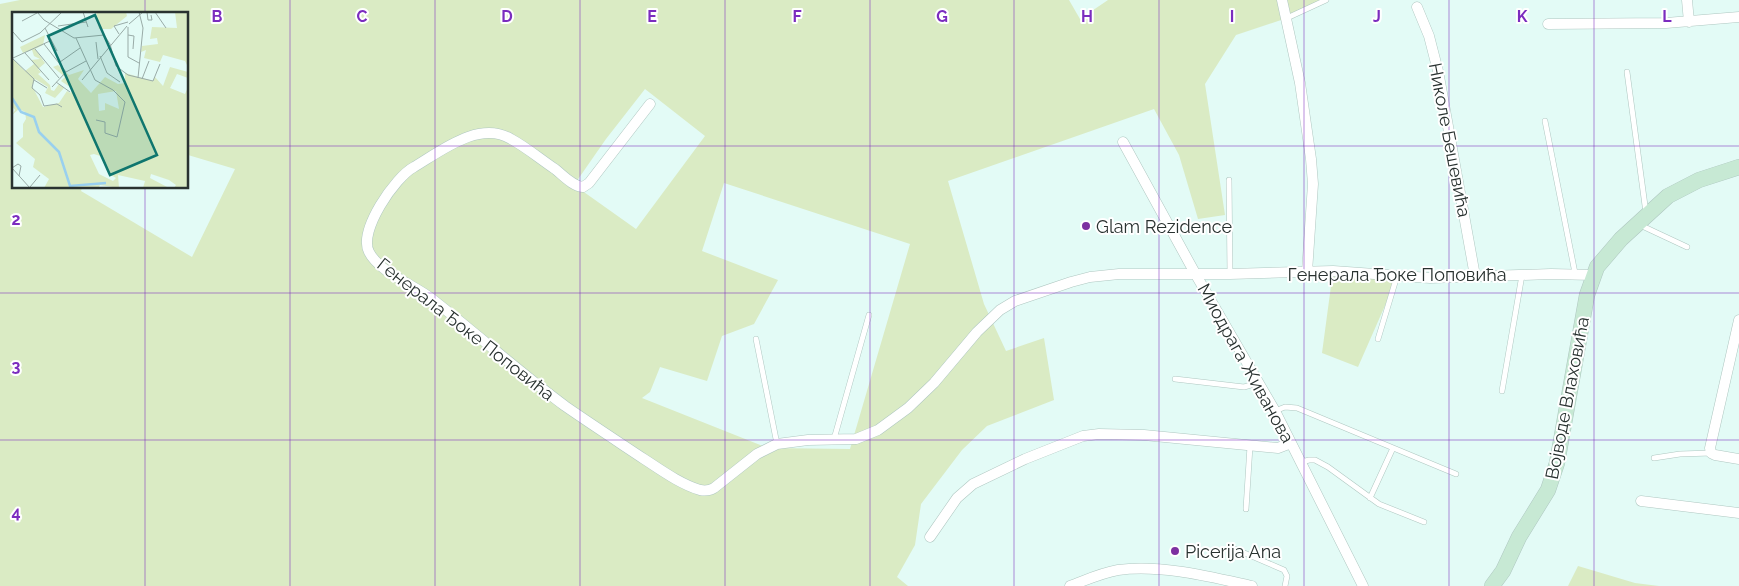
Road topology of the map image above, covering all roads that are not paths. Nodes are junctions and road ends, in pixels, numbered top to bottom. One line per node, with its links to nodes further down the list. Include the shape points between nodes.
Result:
1 (1282, 0): 6 (street)
2 (1326, 0): 6 (lane)
3 (1687, 0): 7 (street)
4 (1417, 7): 24 (street, Николе Бешевића, via 1438,71)
5 (1739, 17): 7 (street)
6 (1288, 18): 17 (street, via 1313,184)
7 (1689, 22): 8 (street)
8 (1548, 24)
9 (1627, 72): 15 (lane)
10 (650, 104): 36 (street, Генерала Ђоке Поповића, via 583,187 574,185 510,138 487,133 465,138 408,170 397,181 385,197 368,233 369,253 382,267 430,298 570,409 670,476 693,487 706,491 714,488 757,454)
11 (1545, 120): 18 (lane)
12 (1123, 142): 22 (street, Миодрага Живанова)
13 (1739, 167): 15 (street, Војводе Влаховића, via 1676,191)
14 (1229, 180): 19 (lane)
15 (1642, 220): 16 (lane); 21 (street, Војводе Влаховића, via 1603,258)
16 (1687, 247)
17 (1307, 272): 19 (street, Генерала Ђоке Поповића); 23 (street, Генерала Ђоке Поповића)
18 (1576, 273): 20 (street, Генерала Ђоке Поповића); 21 (street, Генерала Ђоке Поповића)
19 (1230, 274): 22 (street, Генерала Ђоке Поповића)
20 (1522, 274): 24 (street, Генерала Ђоке Поповића); 32 (lane)
21 (1593, 274): 55 (street, Војводе Влаховића, via 1557,463 1542,501)
22 (1196, 275): 31 (street, Миодрага Живанова); 34 (street, Генерала Ђоке Поповића, via 1090,277 1015,301 988,319 934,383 908,408 878,430 856,439)
23 (1398, 276): 24 (street, Генерала Ђоке Поповића); 28 (lane)
24 (1476, 276)
25 (869, 315): 34 (lane)
26 (1739, 320): 29 (street)
27 (756, 339): 36 (lane)
28 (1378, 339)
29 (1734, 360): 39 (street, via 1711,442)
30 (1175, 379): 31 (lane, via 1244,387)
31 (1258, 382): 33 (street, Миодрага Живанова)
32 (1502, 392)
33 (1274, 411): 35 (street, Миодрага Живанова); 38 (lane, via 1285,407 1297,408)
34 (834, 440): 36 (street, Генерала Ђоке Поповића)
35 (1291, 443): 37 (street, via 1278,448); 42 (street, Миодрага Живанова)
36 (777, 444)
37 (1250, 445): 46 (lane); 49 (street, via 1144,435 1083,436 973,484 957,498)
38 (1393, 448): 43 (lane); 44 (lane)
39 (1711, 453): 40 (lane); 41 (street)
40 (1654, 458)
41 (1739, 459)
42 (1302, 462): 44 (lane, via 1315,460); 54 (street, Миодрага Живанова)
43 (1456, 474)
44 (1370, 498): 48 (lane)
45 (1641, 501): 47 (street)
46 (1246, 509)
47 (1739, 513)
48 (1424, 522)
49 (930, 537)
50 (1235, 549): 53 (lane, via 1284,570 1288,576)
51 (1070, 586): 52 (street, via 1119,570 1135,569 1186,573)
52 (1252, 586)
53 (1285, 586)
54 (1363, 586)
55 (1492, 586)

